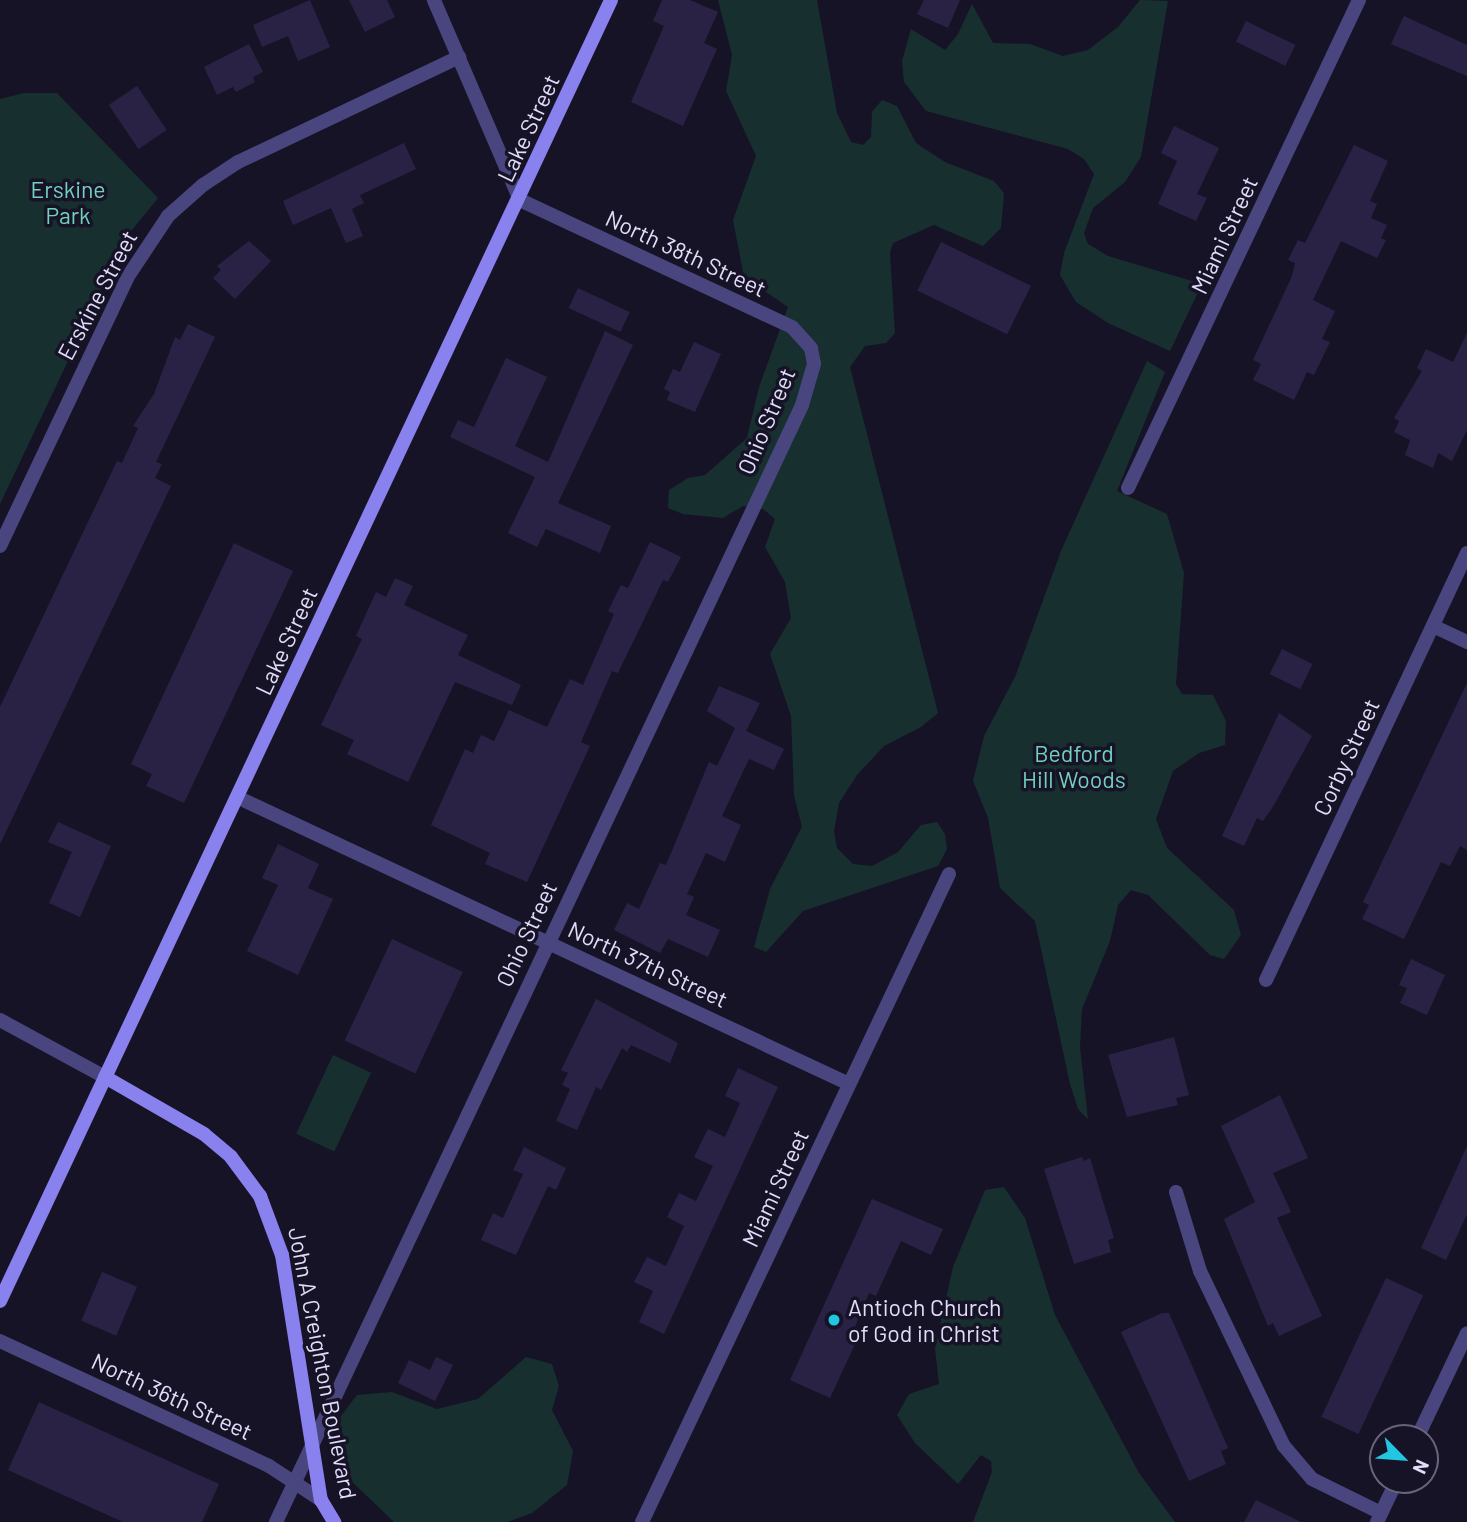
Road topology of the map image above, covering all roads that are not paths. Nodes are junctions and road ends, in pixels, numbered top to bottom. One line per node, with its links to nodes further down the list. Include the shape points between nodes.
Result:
1 (434, 0): 4 (street)
2 (611, 0): 5 (main road, Lake Street)
3 (1359, 0): 7 (street, Miami Street)
4 (459, 57): 5 (street); 8 (street, Erskine Street, via 238,162 168,216 127,278)
5 (520, 200): 6 (street, North 38th Street, via 792,327 811,348); 12 (main road, Lake Street)
6 (814, 364): 14 (street, Ohio Street, via 802,405)
7 (1128, 488)
8 (0, 546)
9 (1467, 553): 10 (street, Corby Street)
10 (1433, 626): 11 (street); 15 (street, Corby Street)
11 (1467, 642)
12 (237, 797): 14 (street, North 37th Street); 17 (main road, Lake Street)
13 (949, 874): 18 (street, Miami Street)
14 (547, 942): 18 (street, North 37th Street); 24 (street, Ohio Street)
15 (1266, 980)
16 (0, 1020): 17 (street, John A Creighton Boulevard)
17 (105, 1077): 20 (main road, Lake Street); 24 (main road, John A Creighton Boulevard, via 204,1134 231,1157 260,1196 282,1255)
18 (849, 1084): 31 (street, Miami Street)
19 (1176, 1192): 28 (street, via 1200,1271 1284,1446 1312,1479)
20 (0, 1301)
21 (1467, 1333): 23 (street)
22 (0, 1341): 25 (street, North 36th Street, via 269,1466)
23 (1424, 1424)
24 (312, 1437): 25 (street, Ohio Street); 27 (main road, John A Creighton Boulevard)
25 (295, 1483): 27 (street, North 36th Street); 29 (street, Ohio Street)
26 (1390, 1494): 28 (street)
27 (321, 1500): 30 (main road, John A Creighton Boulevard)
28 (1379, 1517)
29 (276, 1522)
30 (334, 1522)
31 (642, 1522)

